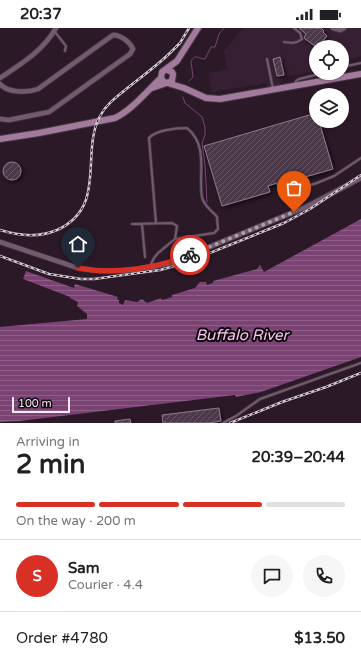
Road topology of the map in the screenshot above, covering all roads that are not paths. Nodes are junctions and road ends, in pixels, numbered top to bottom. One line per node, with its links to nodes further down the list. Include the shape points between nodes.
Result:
1 (113, 28): 7 (street)
2 (198, 28): 11 (street)
3 (294, 28): 8 (lane, via 302,39 293,43)
4 (333, 28): 5 (street)
5 (344, 28)
6 (55, 29): 9 (lane, via 66,46); 18 (street, via 34,55)
7 (113, 35): 22 (street, via 38,89 8,90); 27 (street, via 118,35 130,45 130,54 49,112 9,120)
8 (284, 42)
9 (65, 51)
10 (267, 59): 26 (lane)
11 (177, 61): 14 (street); 15 (street)
12 (361, 63): 13 (lane)
13 (349, 66)
14 (167, 70): 15 (street); 19 (street, via 162,72)
15 (173, 74): 21 (street, via 172,81); 25 (street)
16 (361, 74): 20 (street)
17 (309, 76): 23 (lane, via 299,79)
18 (0, 78)
19 (161, 78): 21 (street); 24 (street)
20 (324, 81): 23 (street)
21 (167, 82): 24 (street); 25 (street)
22 (0, 84)
23 (295, 86): 26 (street)
24 (152, 88): 28 (street, via 115,118)
25 (184, 88): 26 (street, via 212,99)
26 (273, 90)
27 (0, 119)
28 (0, 139)
29 (361, 158): 31 (lane, via 334,176)
30 (361, 178): 38 (street, via 281,218 173,262)
31 (287, 192)
32 (156, 223): 34 (lane); 35 (lane, via 175,224); 35 (lane, via 149,138 169,129 187,128 197,141 201,156 202,197 217,217 219,226 214,233)
33 (132, 224): 34 (lane)
34 (142, 224): 37 (lane)
35 (175, 240): 38 (lane, via 154,258)
36 (0, 242): 38 (street, via 89,270 122,270)
37 (145, 256)
38 (150, 266)
39 (361, 363): 40 (lane, via 260,399)
40 (223, 423)

